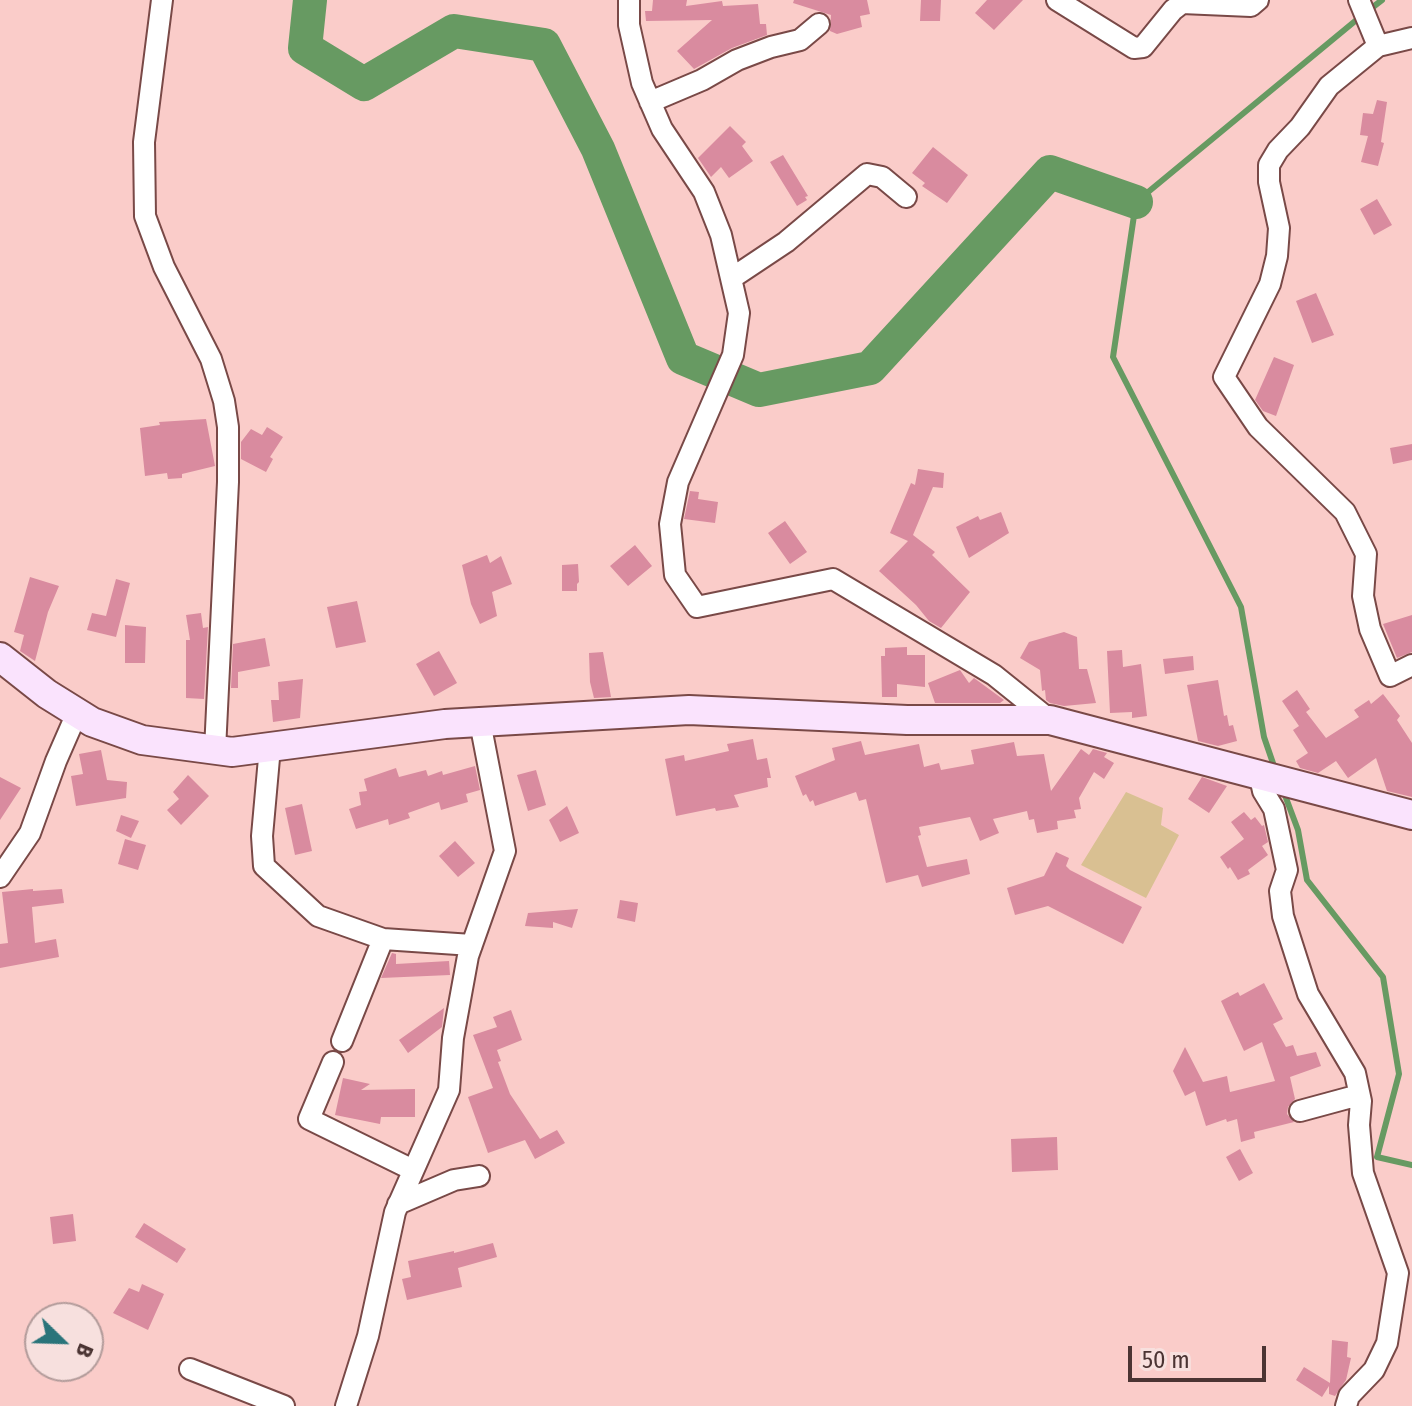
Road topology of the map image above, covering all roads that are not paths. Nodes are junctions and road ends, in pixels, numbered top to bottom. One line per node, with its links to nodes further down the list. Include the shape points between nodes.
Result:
1 (162, 0): 18 (street, via 144,142 145,216 164,267 211,359 228,427)
2 (629, 0): 9 (street, via 629,25)
3 (1057, 0): 4 (street, via 1134,48 1143,47 1182,3 1251,6)
4 (1258, 0)
5 (1359, 1): 8 (street)
6 (819, 24): 9 (street, via 800,40 737,60)
7 (1412, 38): 8 (street)
8 (1378, 46): 13 (street, via 1329,86 1269,165 1279,228 1277,256 1270,284 1224,377 1258,427 1345,512 1366,554 1363,596 1390,676)
9 (650, 102): 11 (street, via 704,192)
10 (906, 197): 11 (street, via 882,177 867,174 786,242)
11 (732, 278): 15 (street, via 739,313 733,355 678,482 670,524 675,575 697,607 833,579 994,675)
12 (0, 657): 14 (street)
13 (1412, 665)
14 (77, 713): 18 (street, via 142,740); 21 (street, via 30,833)
15 (1050, 720): 16 (street, via 689,710); 19 (street)
16 (480, 722): 17 (street); 23 (street, via 505,851)
17 (270, 747): 18 (street); 22 (street, via 264,866 318,916)
18 (215, 750)
19 (1272, 780): 20 (street); 26 (street, via 1263,791 1274,809 1287,870 1279,903 1308,994 1345,1052)
20 (1412, 815)
21 (0, 877)
22 (383, 939): 23 (street); 24 (street)
23 (472, 945): 28 (street, via 453,1038 449,1090)
24 (342, 1041)
25 (333, 1062): 28 (street, via 309,1119)
26 (1359, 1095): 27 (street); 34 (street, via 1363,1173 1398,1273 1387,1343)
27 (1300, 1111)
28 (413, 1170): 30 (street)
29 (479, 1176): 30 (street, via 454,1180)
30 (398, 1204): 33 (street)
31 (190, 1369): 32 (street)
32 (284, 1406)
33 (346, 1406)
34 (1346, 1406)

